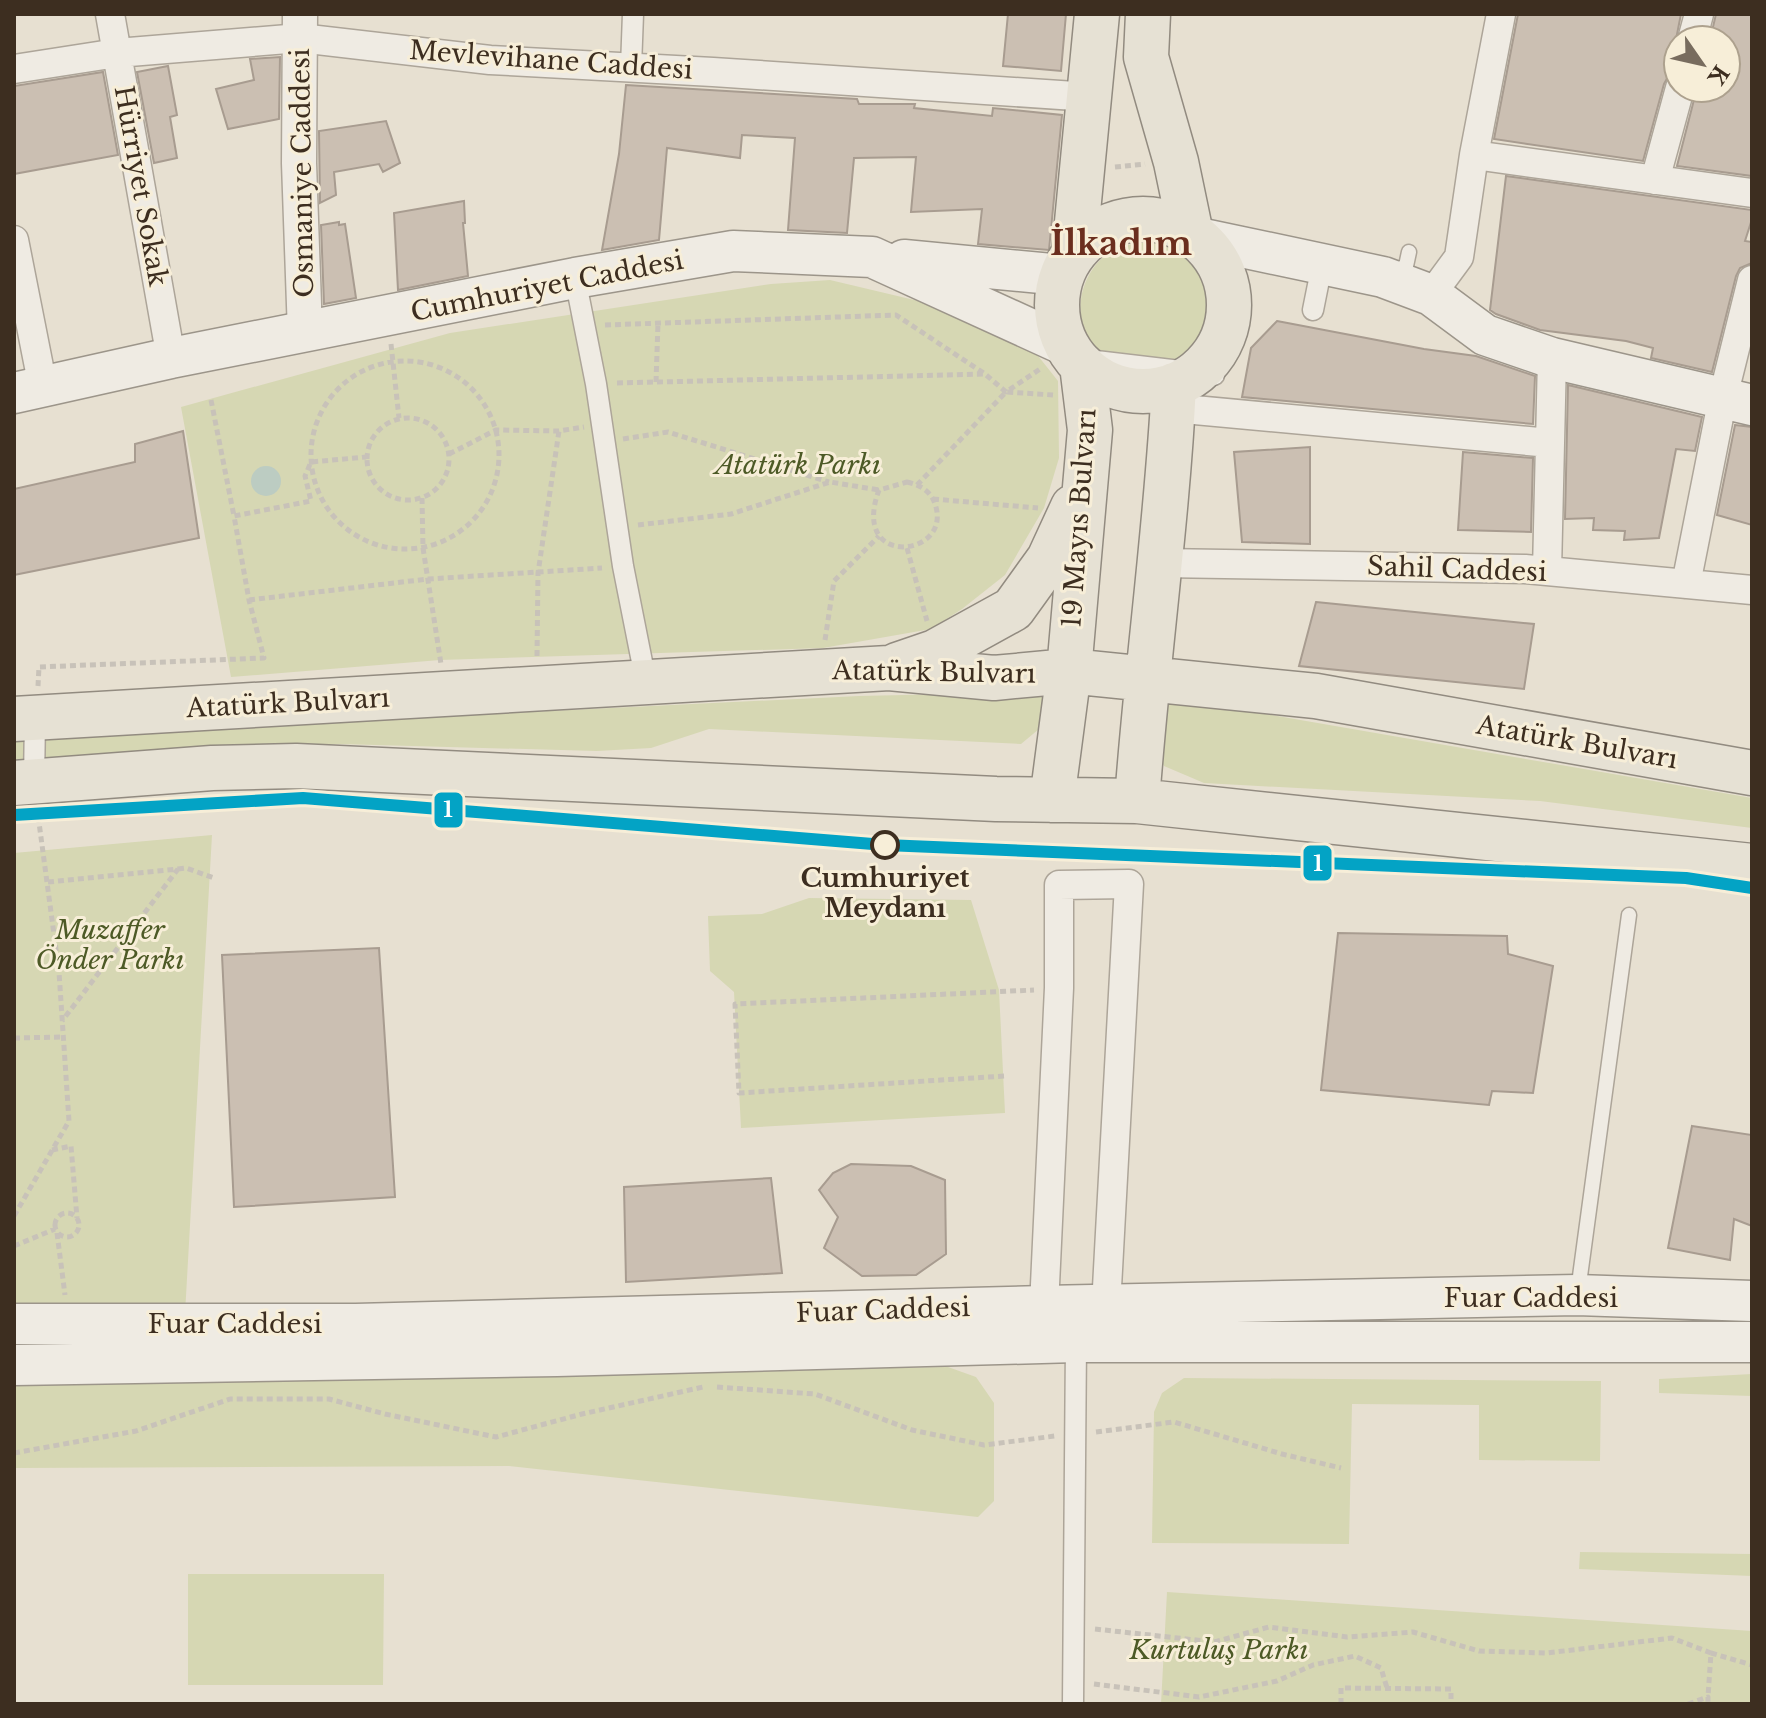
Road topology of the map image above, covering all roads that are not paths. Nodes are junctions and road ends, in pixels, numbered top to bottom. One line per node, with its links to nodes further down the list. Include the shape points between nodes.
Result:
1 (110, 14): 7 (street, Hürriyet Sokak)
2 (633, 14): 8 (street)
3 (1097, 14): 10 (main road)
4 (1148, 14): 16 (main road, via 1146,57)
5 (1501, 14): 12 (street)
6 (300, 26): 7 (street, Mevlevihane Caddesi); 8 (street, Mevlevihane Caddesi, via 490,60); 23 (street, Osmaniye Caddesi)
7 (117, 53): 9 (street, Mevlevihane Caddesi); 24 (street, Hürriyet Sokak)
8 (631, 67): 10 (street, Mevlevihane Caddesi)
9 (14, 69)
10 (1090, 97): 18 (main road)
11 (1676, 104): 13 (street)
12 (1474, 155): 13 (street); 22 (street, via 1459,257)
13 (1655, 180): 14 (street)
14 (1752, 193)
15 (14, 240): 28 (street)
16 (1204, 247): 18 (main road, via 1174,224 1147,218 1094,234); 20 (main road, via 1249,272); 27 (main road, via 1229,296 1227,324 1217,350)
17 (872, 257): 18 (main road); 19 (main road, Cumhuriyet Caddesi, via 733,251); 26 (main road, Cumhuriyet Caddesi)
18 (1068, 264): 26 (main road, via 1057,299 1059,323)
19 (575, 278): 23 (main road, Cumhuriyet Caddesi); 39 (street)
20 (1319, 278): 22 (main road, via 1370,299); 22 (main road, via 1396,264)
21 (1752, 280): 29 (street)
22 (1431, 295): 25 (main road, via 1485,335)
23 (305, 333): 24 (main road, Cumhuriyet Caddesi)
24 (171, 358): 28 (main road, Cumhuriyet Caddesi)
25 (1552, 358): 29 (main road); 30 (street)
26 (1074, 365): 27 (main road, via 1125,389); 31 (main road, 19 Mayıs Bulvarı, via 1090,430)
27 (1189, 385): 30 (street); 32 (main road)
28 (29, 390)
29 (1737, 401): 34 (street)
30 (1550, 443): 33 (street)
31 (1078, 498): 36 (main road, via 1049,559 1013,609 935,652); 37 (main road, 19 Mayıs Bulvarı)
32 (1161, 563): 33 (street, Sahil Caddesi); 38 (main road)
33 (1547, 571): 34 (street, Sahil Caddesi)
34 (1686, 584): 35 (street, Sahil Caddesi)
35 (1752, 590)
36 (889, 668): 37 (main road, Atatürk Bulvarı, via 994,678); 39 (main road, Atatürk Bulvarı)
37 (1069, 671): 38 (main road, Atatürk Bulvarı); 43 (main road, 19 Mayıs Bulvarı)
38 (1146, 678): 41 (main road, Atatürk Bulvarı, via 1316,696); 44 (main road)
39 (646, 682): 40 (main road, Atatürk Bulvarı)
40 (25, 718): 42 (street)
41 (1752, 773)
42 (24, 783): 43 (main road, via 296,766)
43 (1052, 800): 44 (main road)
44 (1137, 801): 45 (main road)
45 (1752, 866)
46 (1629, 915): 47 (lane)
47 (1577, 1295): 48 (main road, Fuar Caddesi); 50 (main road, Fuar Caddesi)
48 (1752, 1301)
49 (1044, 1306): 50 (main road, Fuar Caddesi); 50 (street, via 1059,885 1129,884); 51 (main road, Fuar Caddesi, via 356,1324 68,1324)
50 (1106, 1306)
51 (20, 1338): 52 (main road, Fuar Caddesi, via 542,1356)
52 (1076, 1342): 53 (main road, Fuar Caddesi); 54 (street)
53 (1752, 1342)
54 (1073, 1704)

